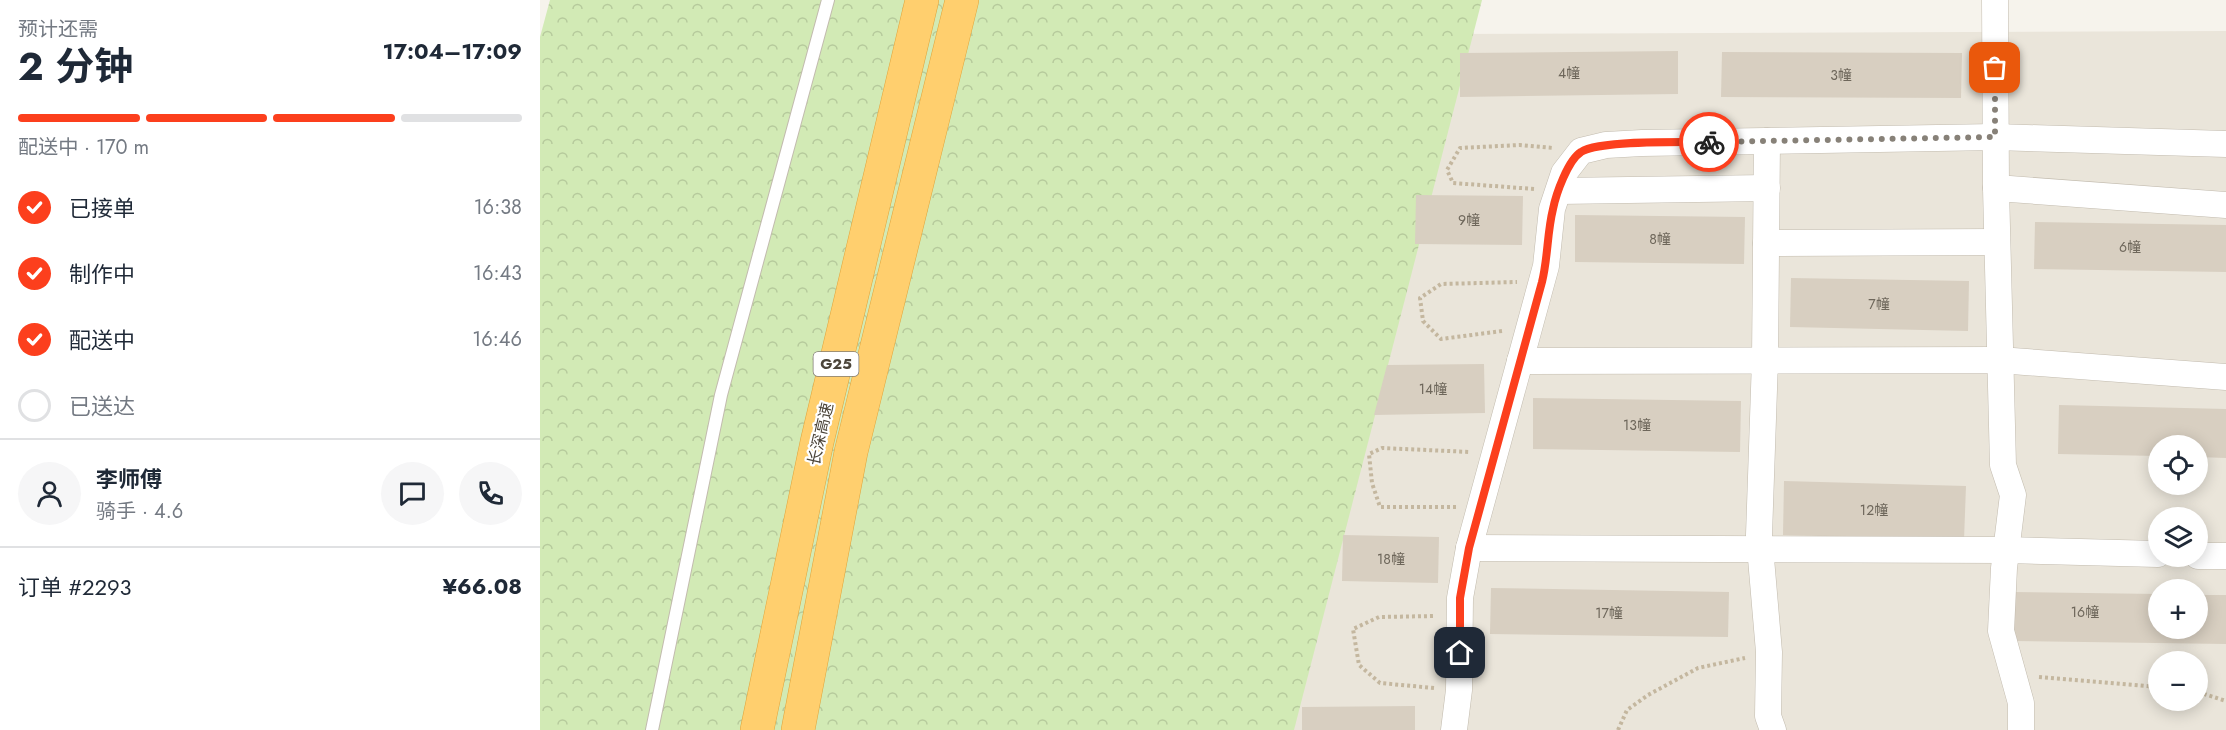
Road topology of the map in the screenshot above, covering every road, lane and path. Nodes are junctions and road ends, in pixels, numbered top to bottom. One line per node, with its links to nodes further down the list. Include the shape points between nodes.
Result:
1 (828, 0): 36 (lane, via 721,395)
2 (922, 0): 37 (highway, 长深高速 / G25, via 817,442)
3 (962, 0): 38 (highway, G25, via 851,452)
4 (1995, 0): 5 (street)
5 (1995, 137): 6 (street); 7 (street); 10 (street)
6 (1767, 141): 8 (street, via 1606,145); 9 (street)
7 (2226, 144)
8 (1581, 152): 11 (street, via 1564,173); 11 (path, via 1520,145 1460,148 1447,170 1453,183)
9 (1767, 188): 11 (street); 14 (street)
10 (1996, 188): 12 (street); 13 (street)
11 (1558, 190): 15 (street)
12 (2226, 205)
13 (1997, 242): 14 (street); 18 (street)
14 (1766, 243): 17 (street)
15 (1542, 282): 16 (street); 16 (path, via 1441,284 1420,298 1423,321 1441,339)
16 (1529, 328): 19 (street)
17 (1765, 360): 18 (street); 19 (street); 24 (street)
18 (1999, 360): 20 (street); 25 (street, via 2003,465 2013,495)
19 (1520, 362): 21 (street)
20 (2226, 377)
21 (1495, 453): 22 (street); 22 (path, via 1383,448 1369,454 1380,507)
22 (1480, 507): 23 (street)
23 (1469, 548): 24 (street); 29 (street)
24 (1760, 550): 25 (street); 30 (street)
25 (2006, 550): 26 (street); 31 (street, via 2001,631)
26 (2148, 554)
27 (2208, 556): 28 (street)
28 (2226, 556)
29 (1460, 616): 33 (street); 33 (path, via 1379,617 1353,629 1359,665 1380,683)
30 (1769, 652): 40 (path, via 1698,668 1648,694 1627,710); 41 (street, via 1768,716)
31 (2014, 675): 32 (path); 42 (street, via 2021,703)
32 (2148, 686)
33 (1459, 690): 39 (street)
34 (2208, 695): 35 (path)
35 (2226, 701)
36 (652, 730)
37 (757, 730)
38 (798, 730)
39 (1454, 730)
40 (1618, 730)
41 (1773, 730)
42 (2021, 730)

